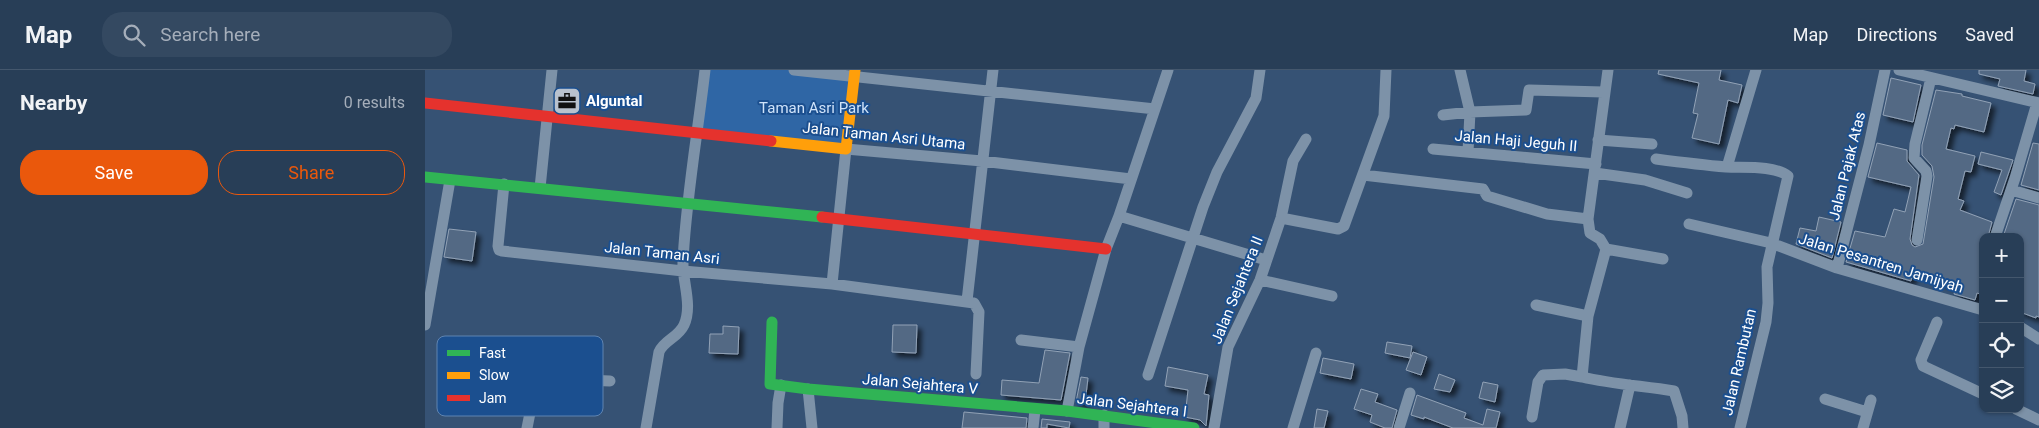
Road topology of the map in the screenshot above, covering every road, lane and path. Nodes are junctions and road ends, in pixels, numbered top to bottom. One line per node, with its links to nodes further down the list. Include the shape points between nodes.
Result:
1 (552, 70): 22 (street)
2 (705, 70): 23 (street)
3 (794, 70): 13 (street)
4 (993, 70): 15 (street)
5 (1167, 70): 19 (street)
6 (1260, 70): 51 (street, via 1256,98 1217,172)
7 (1386, 70): 34 (street, via 1384,116)
8 (1460, 70): 20 (street)
9 (1608, 70): 16 (street)
10 (1756, 70): 32 (street)
11 (1885, 70): 58 (street, Jalan Pajak Atas)
12 (1899, 70): 14 (street)
13 (854, 73): 15 (street); 28 (street)
14 (1931, 78): 18 (street); 52 (street, via 1915,144 1914,158 1926,170 1927,176)
15 (991, 91): 19 (street); 31 (street)
16 (1603, 92): 20 (street, via 1529,90 1526,110); 25 (street)
17 (425, 103): 22 (street, Jalan Taman Asri Utama)
18 (2038, 103): 40 (street)
19 (1155, 109): 36 (street)
20 (1470, 112): 21 (street); 29 (street)
21 (1443, 115)
22 (547, 116): 23 (street, Jalan Taman Asri Utama); 39 (street)
23 (698, 132): 28 (street, Jalan Taman Asri Utama); 43 (street)
24 (1306, 139): 45 (street, Jalan Sejahtera II, via 1293,161)
25 (1598, 140): 26 (street); 33 (street)
26 (1652, 144)
27 (1433, 148): 29 (street, Jalan Haji Jeguh II)
28 (846, 149): 31 (street, Jalan Taman Asri Utama); 46 (street)
29 (1468, 152): 33 (street, Jalan Haji Jeguh II)
30 (1656, 159): 32 (street)
31 (982, 161): 36 (street, Jalan Taman Asri Utama); 50 (street)
32 (1727, 167): 53 (street, Jalan Rambutan, via 1754,167 1779,171 1788,176)
33 (1595, 168): 41 (street, Jalan Haji Jeguh II); 47 (street)
34 (1363, 174): 45 (street, via 1342,228); 47 (street, via 1483,189 1487,196 1547,214)
35 (425, 177): 37 (street)
36 (1131, 179): 44 (street)
37 (450, 180): 38 (street); 69 (street)
38 (504, 184): 39 (street); 59 (street, Jalan Taman Asri, via 499,250)
39 (540, 188): 43 (street)
40 (2011, 190): 42 (street); 49 (street)
41 (1687, 193)
42 (2039, 198)
43 (689, 204): 46 (street); 59 (street)
44 (1119, 216): 51 (street); 54 (street)
45 (1281, 218): 57 (street, Jalan Sejahtera II)
46 (839, 219): 50 (street); 61 (street)
47 (1588, 219): 55 (street, via 1590,233 1600,239)
48 (1689, 224): 53 (street, Jalan Pesantren Jamijyah)
49 (1996, 233)
50 (974, 235): 54 (street); 63 (street)
51 (1192, 238): 57 (street); 76 (street)
52 (1917, 240)
53 (1771, 243): 58 (street, Jalan Pesantren Jamijyah); 106 (street, Jalan Rambutan, via 1766,322)
54 (1106, 249): 73 (street)
55 (1606, 249): 56 (street); 66 (street)
56 (1663, 259)
57 (1266, 260): 60 (street, Jalan Sejahtera II)
58 (1837, 268): 65 (street, Jalan Pesantren Jamijyah)
59 (683, 271): 61 (street, Jalan Taman Asri); 95 (street, via 687,292 685,325 675,338 662,344)
60 (1261, 280): 62 (street); 101 (street, Jalan Sejahtera II, via 1228,347)
61 (832, 284): 63 (street, Jalan Taman Asri)
62 (1332, 296)
63 (967, 301): 75 (street, via 974,303 979,312)
64 (1536, 305): 66 (street)
65 (1979, 309)
66 (1588, 316): 77 (street)
67 (772, 322): 80 (street)
68 (1937, 322): 83 (street, via 1921,360 1923,366)
69 (425, 324)
70 (2024, 330): 71 (street)
71 (2039, 339)
72 (1021, 340): 73 (street)
73 (1079, 347): 88 (street)
74 (1316, 353): 102 (street)
75 (976, 374)
76 (1148, 376)
77 (1582, 377): 81 (street); 92 (street, via 1543,375 1538,382)
78 (603, 380): 79 (street)
79 (610, 381)
80 (775, 384): 82 (street, Jalan Sejahtera V); 96 (street)
81 (1630, 385): 104 (street); 105 (street, via 1674,391)
82 (808, 389): 87 (street, Jalan Sejahtera V); 97 (street)
83 (1979, 392)
84 (1410, 393): 103 (street)
85 (1825, 400): 89 (street)
86 (1871, 400): 89 (street)
87 (1035, 410): 88 (street, Jalan Sejahtera V); 98 (street)
88 (1067, 411): 91 (street, Jalan Sejahtera I)
89 (1867, 412): 107 (street)
90 (2024, 413): 93 (street)
91 (1105, 415): 94 (street, Jalan Sejahtera I); 99 (street)
92 (1532, 417)
93 (2039, 420)
94 (1163, 426): 100 (street, Jalan Sejahtera I)
95 (646, 428)
96 (777, 428)
97 (812, 428)
98 (1033, 428)
99 (1104, 428)
100 (1194, 428)
101 (1214, 428)
102 (1293, 428)
103 (1399, 428)
104 (1620, 428)
105 (1683, 428)
106 (1740, 428)
107 (1863, 428)

